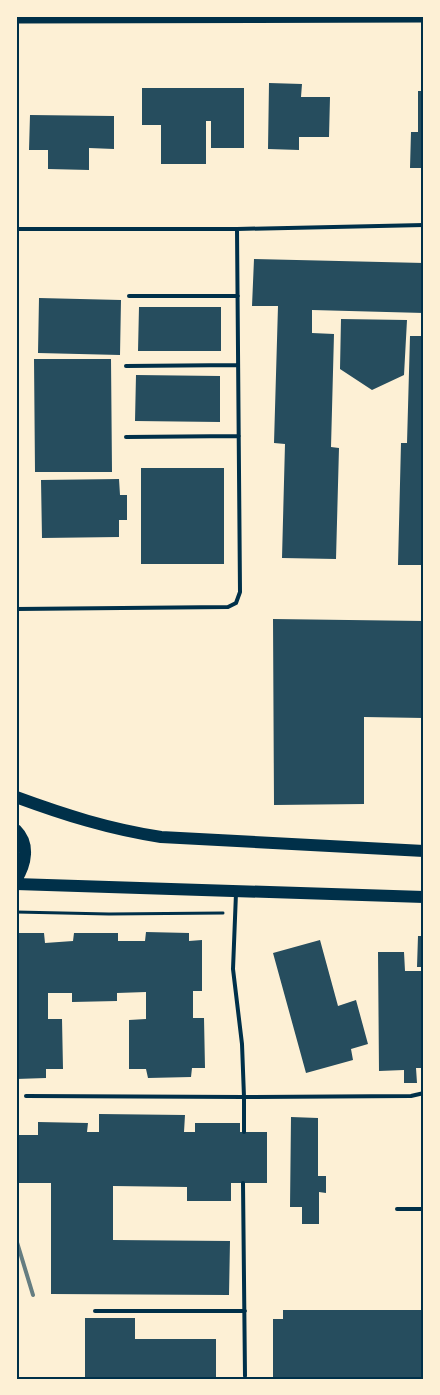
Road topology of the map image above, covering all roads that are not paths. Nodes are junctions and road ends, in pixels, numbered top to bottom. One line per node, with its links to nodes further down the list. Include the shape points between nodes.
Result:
1 (424, 20): 2 (street)
2 (16, 21)
3 (424, 225): 5 (lane)
4 (19, 229): 5 (lane)
5 (237, 229): 7 (lane)
6 (128, 296): 7 (lane)
7 (238, 296): 8 (lane)
8 (238, 365): 9 (lane); 10 (lane)
9 (126, 366)
10 (239, 436): 11 (lane); 12 (lane, via 240,592 236,603 228,607)
11 (126, 437)
12 (16, 609)
13 (16, 797): 15 (main road, via 121,831 208,841)
14 (16, 830): 16 (main road, via 25,844 21,873)
15 (424, 851)
16 (16, 880)
17 (16, 884): 18 (main road)
18 (236, 892): 19 (main road); 22 (lane, via 233,969 242,1044)
19 (424, 897)
20 (424, 1093): 22 (lane, via 411,1096)
21 (26, 1096): 22 (lane)
22 (244, 1097): 23 (lane)
23 (244, 1132)
24 (243, 1183): 28 (lane)
25 (397, 1209): 26 (lane)
26 (424, 1209)
27 (95, 1311): 28 (lane)
28 (245, 1311): 29 (lane)
29 (244, 1376)

